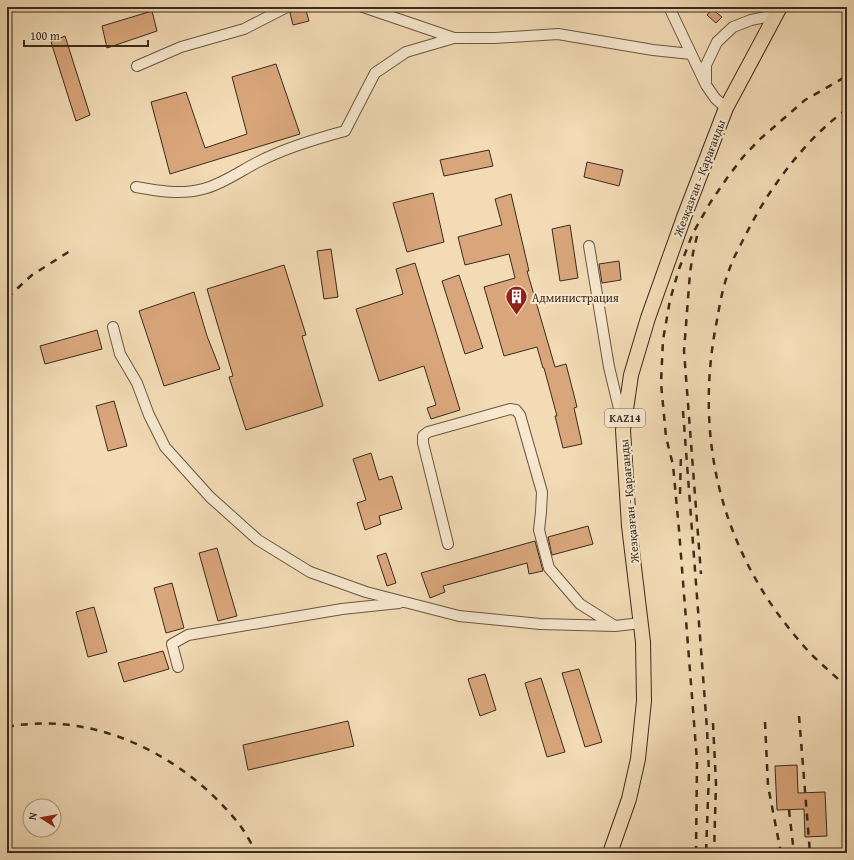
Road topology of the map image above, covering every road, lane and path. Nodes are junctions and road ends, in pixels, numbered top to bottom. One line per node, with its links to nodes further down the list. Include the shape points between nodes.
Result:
1 (286, 7): 7 (lane, via 244,29 180,47)
2 (363, 7): 5 (lane)
3 (669, 7): 6 (lane)
4 (774, 10): 8 (lane, via 733,27 717,42 706,65); 9 (highway, Жезқазған - Қарағанды / KAZ14)
5 (454, 38): 6 (lane, via 558,34); 10 (lane, via 406,52 375,73 345,131 312,140 258,162 201,190 172,193)
6 (691, 54): 8 (lane)
7 (138, 66)
8 (706, 85): 9 (lane)
9 (726, 108): 13 (highway, Жезқазған - Қарағанды / KAZ14, via 648,318 631,375)
10 (136, 187)
11 (589, 246): 13 (lane, via 609,367)
12 (113, 327): 15 (lane, via 120,354 165,447 210,497 258,540 310,572 366,592)
13 (623, 426): 16 (highway, Жезқазған - Қарағанды / KAZ14, via 630,526)
14 (448, 544): 17 (lane, via 423,443 424,436 435,430 510,409 516,410 520,415 542,492 539,530 549,568 580,604)
15 (407, 603): 17 (lane, via 459,616 540,624); 18 (lane, via 342,609 188,635 172,644)
16 (641, 623): 17 (lane); 19 (highway, Жезқазған - Қарағанды / KAZ14, via 644,701 638,759 629,799)
17 (615, 626)
18 (178, 667)
19 (610, 853)

